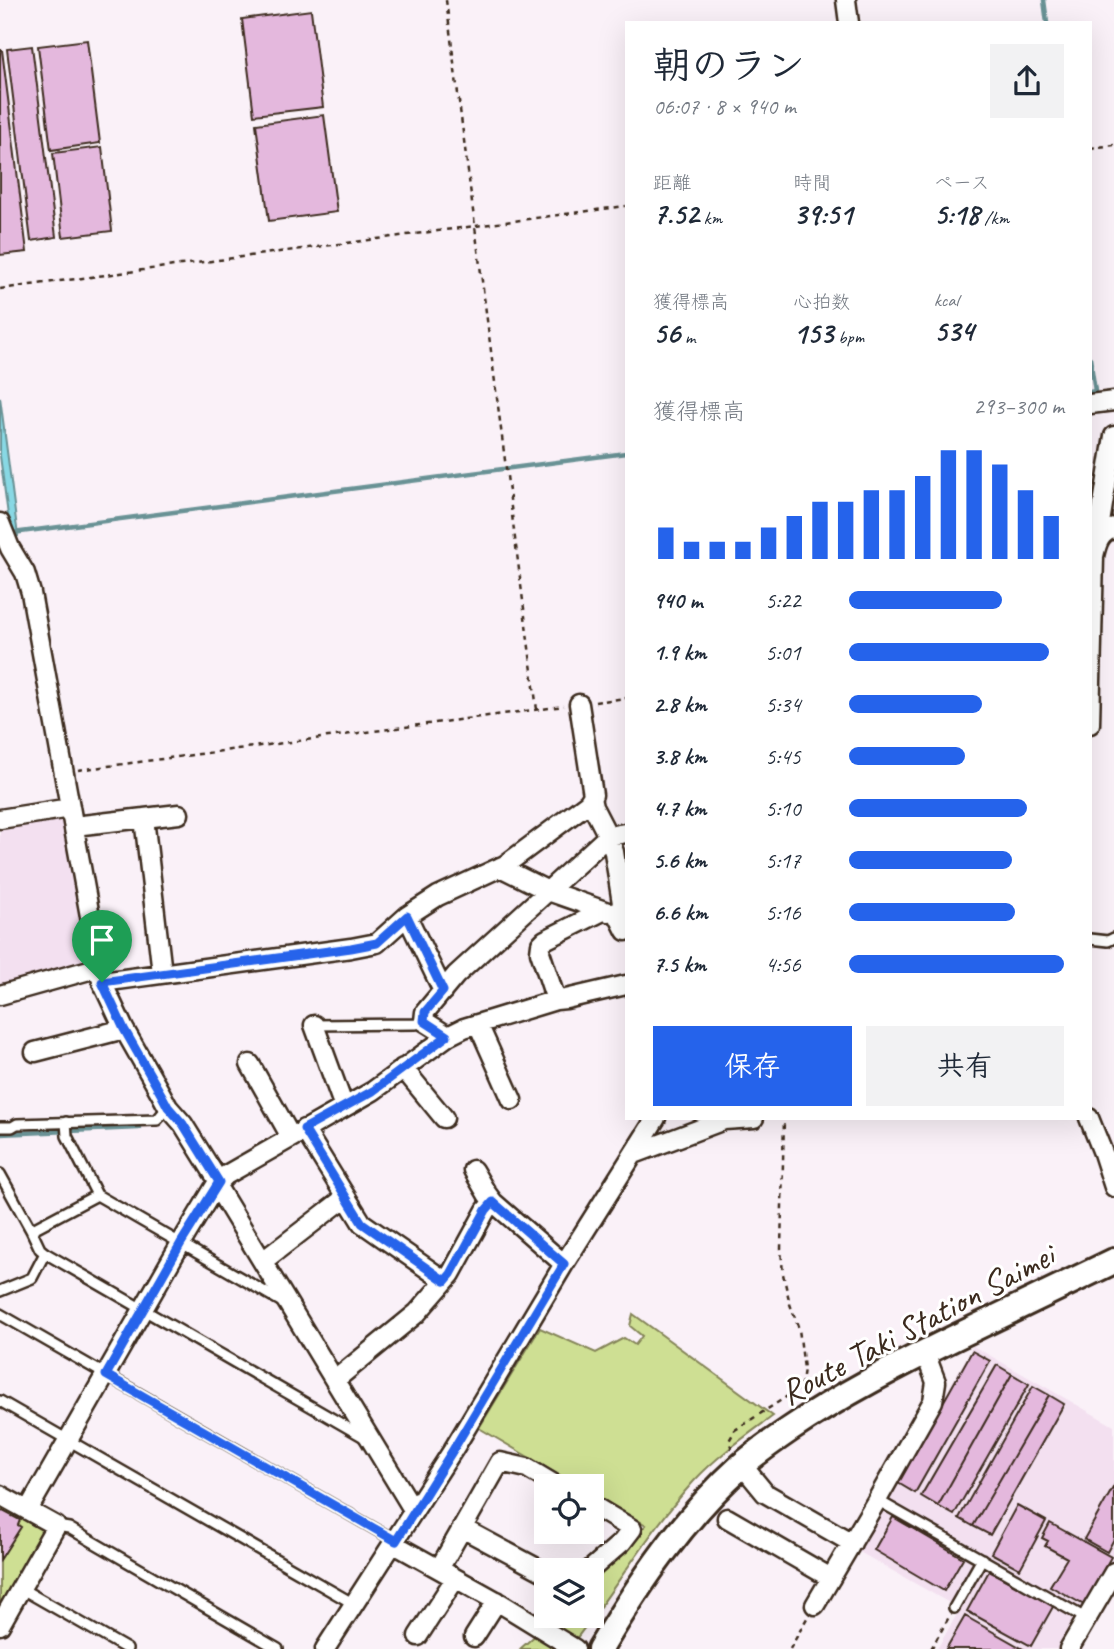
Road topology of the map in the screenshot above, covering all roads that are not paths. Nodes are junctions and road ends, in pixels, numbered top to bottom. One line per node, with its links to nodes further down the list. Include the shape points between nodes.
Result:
1 (846, 0): 2 (street)
2 (849, 21)
3 (1114, 401): 4 (street)
4 (1092, 404)
5 (1114, 436): 7 (street, via 1100,523)
6 (1, 526): 8 (street)
7 (1107, 531): 9 (street, via 1096,545)
8 (9, 555): 13 (street, via 25,573 31,593)
9 (1092, 583)
10 (579, 704): 11 (street)
11 (591, 798): 17 (street); 18 (street)
12 (180, 814): 14 (street)
13 (72, 817): 14 (street); 15 (street); 25 (street)
14 (144, 818): 24 (street)
15 (0, 819)
16 (625, 833): 17 (street)
17 (608, 836): 19 (street); 21 (street, via 622,903)
18 (500, 867): 19 (street); 20 (street)
19 (548, 891): 21 (street); 27 (street)
20 (407, 916): 24 (street, via 377,943); 27 (street)
21 (616, 919): 29 (street, via 541,944)
22 (1114, 938): 23 (lane)
23 (1092, 939)
24 (162, 973): 25 (street)
25 (101, 974): 28 (street); 33 (street)
26 (625, 985): 29 (street)
27 (443, 991): 30 (street, via 425,1012)
28 (0, 995)
29 (556, 1000): 31 (street)
30 (424, 1021): 32 (lane); 34 (street)
31 (478, 1024): 34 (street); 38 (street)
32 (314, 1025): 40 (street)
33 (124, 1029): 35 (street); 39 (street)
34 (447, 1036): 37 (street)
35 (35, 1052)
36 (250, 1064): 47 (street)
37 (404, 1068): 40 (street); 41 (street)
38 (512, 1100)
39 (168, 1107): 45 (lane, via 157,1119); 51 (street)
40 (344, 1107): 47 (street)
41 (444, 1118)
42 (655, 1120): 48 (street)
43 (724, 1120): 48 (street)
44 (1089, 1120): 52 (street)
45 (66, 1122): 46 (lane); 53 (lane, via 67,1136)
46 (0, 1127)
47 (298, 1133): 51 (street); 54 (street)
48 (634, 1154): 61 (street)
49 (473, 1170): 55 (street)
50 (0, 1174): 56 (lane)
51 (217, 1183): 57 (street); 59 (street)
52 (1114, 1187)
53 (97, 1195): 56 (lane); 57 (lane)
54 (346, 1197): 59 (street); 62 (street, via 362,1223)
55 (493, 1202): 61 (street); 62 (street)
56 (32, 1230): 58 (lane)
57 (181, 1243): 64 (lane); 65 (street)
58 (45, 1253): 63 (lane, via 32,1278); 65 (lane)
59 (263, 1261): 64 (street)
60 (1114, 1261): 67 (main road, Route Taki Station Saimei)
61 (564, 1264): 78 (street)
62 (445, 1281): 69 (street, via 417,1313)
63 (0, 1291)
64 (291, 1308): 69 (street)
65 (143, 1310): 68 (street); 72 (lane)
66 (0, 1314): 68 (lane)
67 (925, 1353): 73 (main road, Route Taki Station Saimei, via 817,1411); 76 (street, via 936,1382 933,1401)
68 (106, 1375): 71 (street); 83 (lane)
69 (335, 1380): 72 (street)
70 (0, 1401): 71 (lane)
71 (68, 1440): 77 (street); 94 (lane)
72 (371, 1441): 78 (street)
73 (742, 1465): 84 (street, via 765,1493); 105 (main road, Route Taki Station Saimei, via 654,1564)
74 (537, 1474): 82 (street, via 500,1462)
75 (0, 1494): 77 (street)
76 (877, 1500): 84 (street); 86 (lane)
77 (28, 1510): 81 (street)
78 (414, 1511): 83 (street)
79 (604, 1512): 85 (street, via 632,1529)
80 (727, 1518): 90 (street)
81 (56, 1526): 92 (street); 102 (lane, via 69,1528)
82 (462, 1528): 87 (street); 88 (street)
83 (395, 1543): 88 (street); 94 (street)
84 (852, 1543): 90 (street)
85 (604, 1558)
86 (982, 1559): 96 (lane); 97 (lane)
87 (534, 1567)
88 (439, 1569): 91 (street)
89 (1114, 1572): 97 (street)
90 (831, 1578): 95 (street)
91 (455, 1579): 93 (street); 99 (street)
92 (22, 1589): 98 (street); 101 (lane)
93 (497, 1601): 100 (street); 104 (street)
94 (354, 1604): 103 (street)
95 (815, 1605)
96 (954, 1608)
97 (1087, 1619): 106 (street)
98 (0, 1625)
99 (418, 1636)
100 (474, 1637)
101 (127, 1649)
102 (278, 1649)
103 (325, 1649)
104 (575, 1649)
105 (600, 1649)
106 (1069, 1649)

